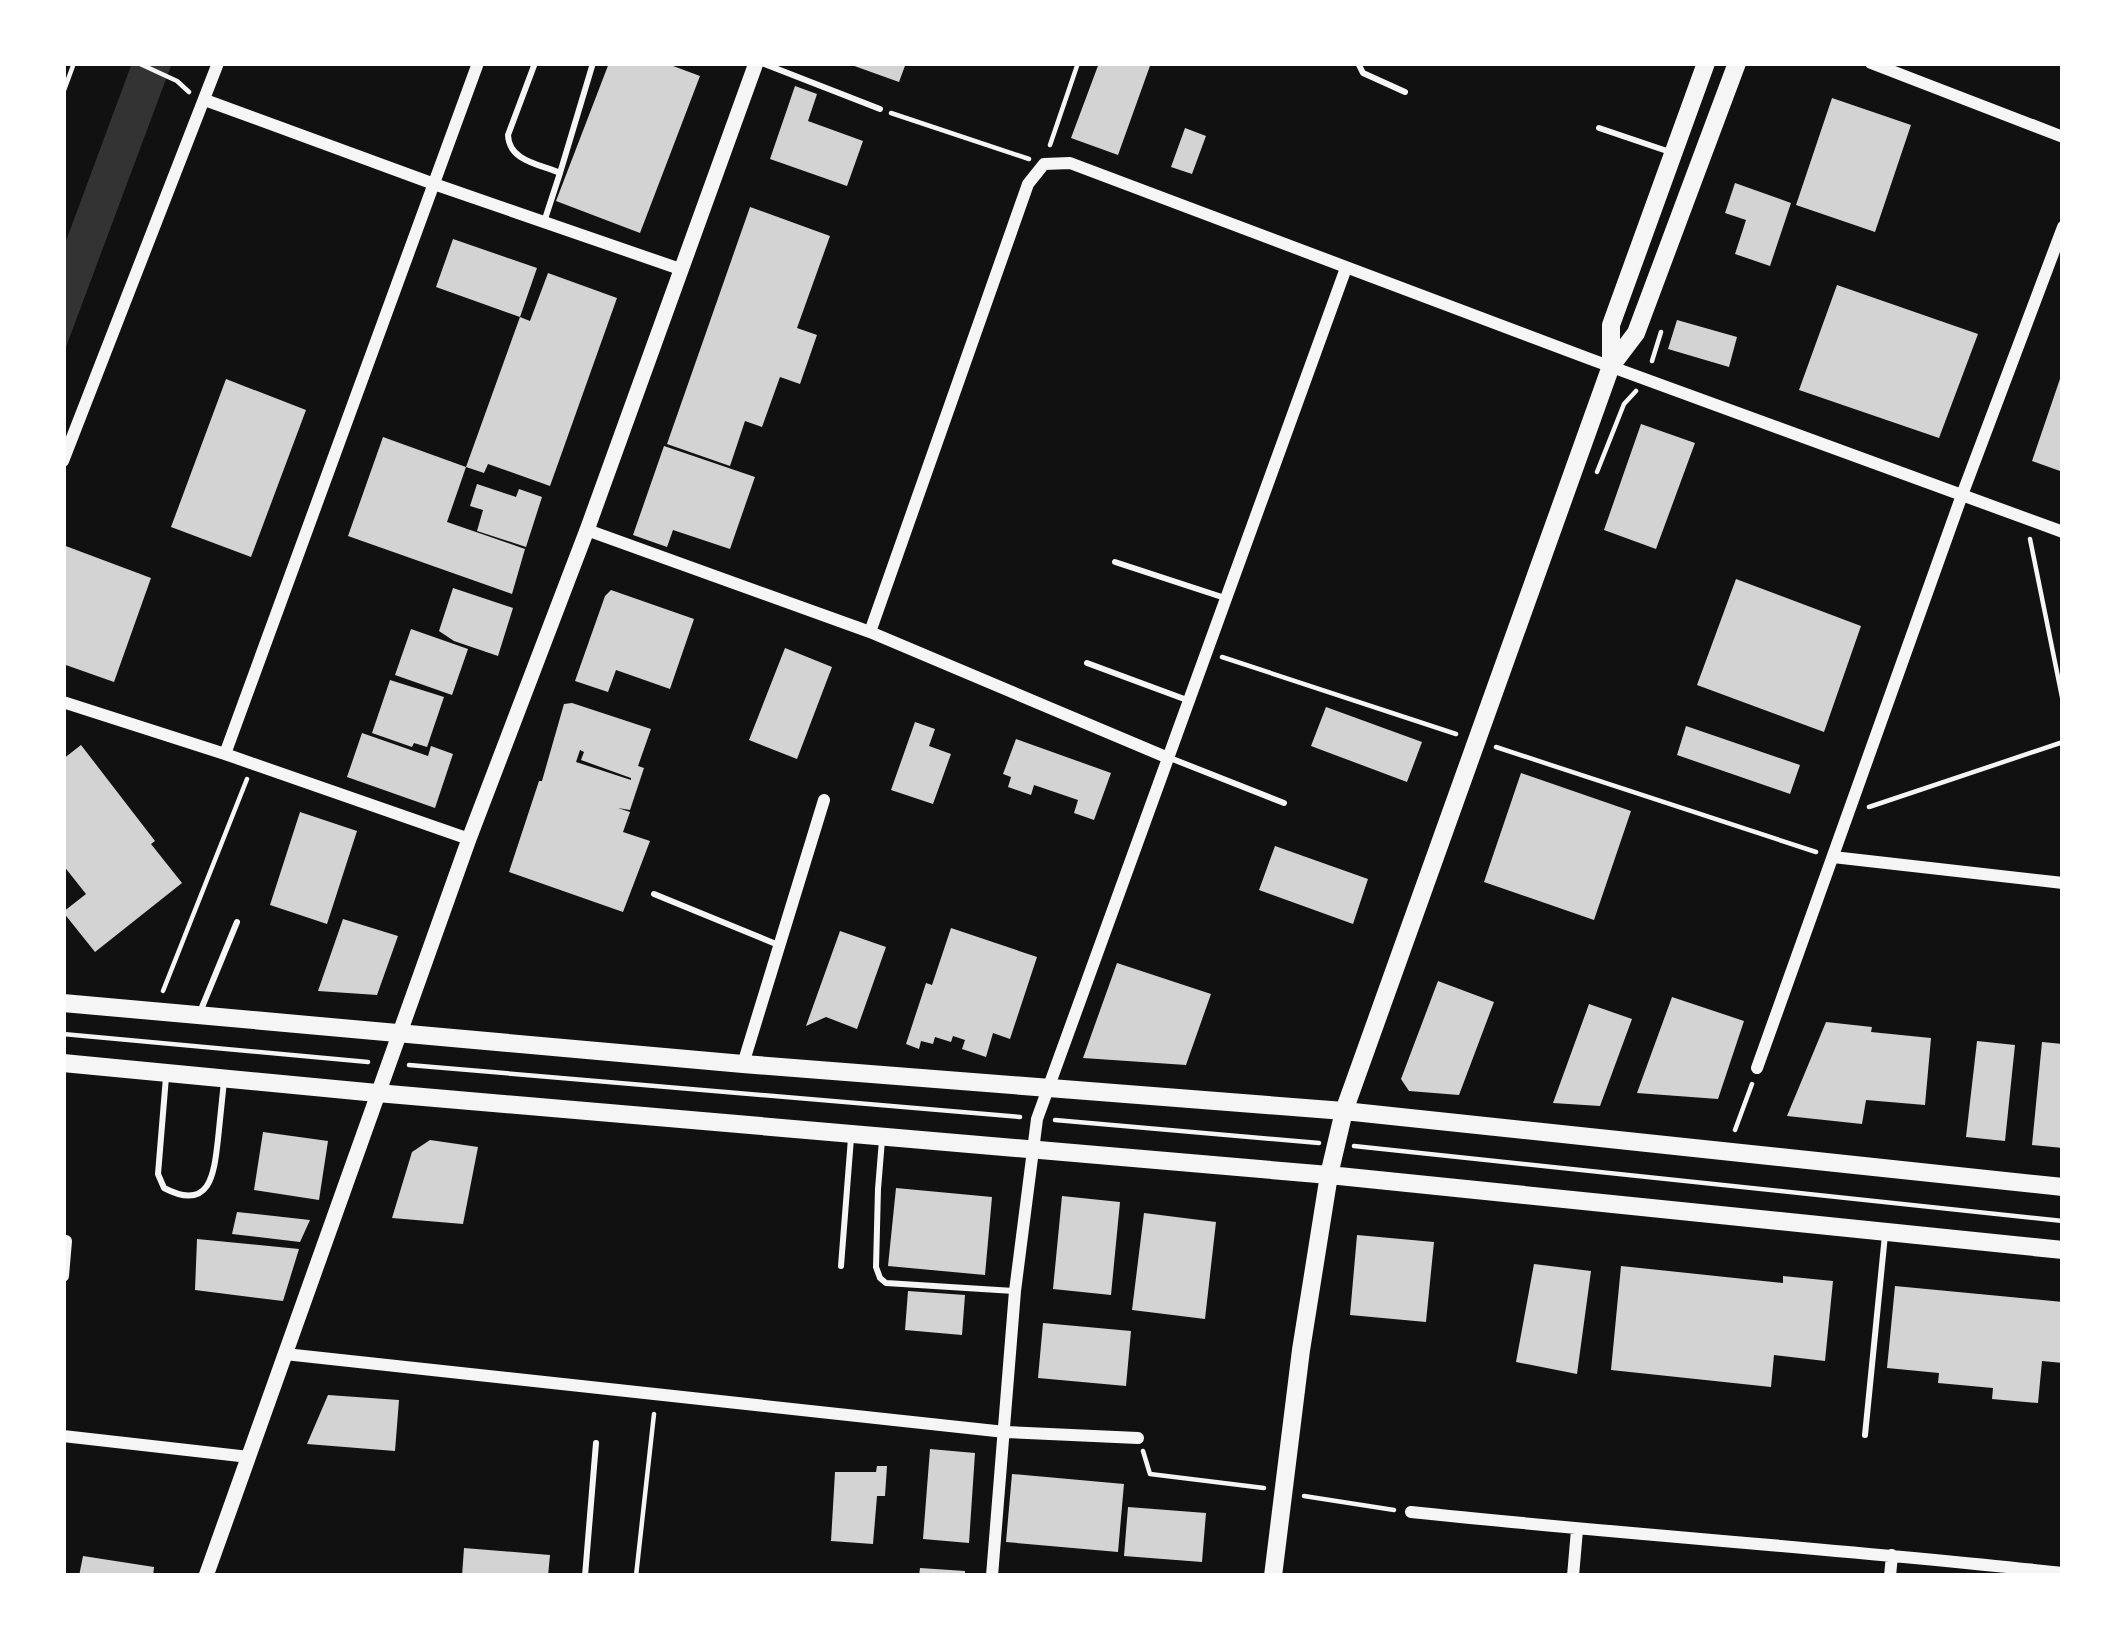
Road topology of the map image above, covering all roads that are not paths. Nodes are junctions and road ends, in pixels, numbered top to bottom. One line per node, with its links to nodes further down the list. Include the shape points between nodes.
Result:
1 (218, 63): 11 (street)
2 (478, 63): 17 (street)
3 (535, 63): 16 (lane, via 508,146)
4 (593, 63): 16 (lane)
5 (759, 63): 12 (lane); 20 (street)
6 (1358, 63): 10 (lane)
7 (1706, 63): 15 (main road)
8 (1737, 63): 22 (main road, via 1636,334)
9 (1871, 63): 14 (street)
10 (1405, 92)
11 (205, 100): 17 (street); 23 (street)
12 (880, 110)
13 (1599, 128): 15 (lane)
14 (2063, 137)
15 (1673, 152): 22 (main road, via 1611,325)
16 (560, 173): 18 (lane)
17 (434, 184): 18 (street); 33 (street)
18 (544, 223): 20 (street)
19 (2063, 226): 24 (street)
20 (680, 268): 25 (street)
21 (1346, 268): 22 (street); 28 (street); 29 (street, via 1070,163 1044,164 1028,184)
22 (1611, 366): 24 (street); 53 (main road, via 1474,740)
23 (63, 461)
24 (1962, 494): 26 (street); 38 (street)
25 (587, 530): 29 (street); 37 (street)
26 (2063, 532)
27 (1115, 562): 28 (lane)
28 (1225, 598): 31 (street)
29 (870, 632): 34 (street)
30 (1087, 663): 31 (lane)
31 (1187, 700): 34 (street)
32 (63, 702): 33 (street)
33 (225, 754): 37 (street)
34 (1166, 757): 36 (lane); 51 (street)
35 (824, 800): 42 (street)
36 (1284, 803)
37 (469, 839): 45 (street)
38 (1833, 857): 39 (street); 48 (street)
39 (2063, 883)
40 (654, 894): 42 (lane)
41 (237, 922): 44 (lane)
42 (779, 946): 47 (street)
43 (63, 1003): 44 (main road)
44 (198, 1015): 45 (main road)
45 (399, 1034): 47 (main road); 52 (street)
46 (63, 1063): 49 (main road)
47 (743, 1064): 51 (main road)
48 (1757, 1068)
49 (166, 1073): 50 (main road); 50 (lane, via 158,1174 177,1195 206,1189 214,1175)
50 (224, 1078): 52 (main road)
51 (1047, 1088): 53 (main road); 56 (street)
52 (377, 1093): 54 (main road); 65 (street)
53 (1354, 1112): 57 (main road, via 1335,1144); 58 (main road)
54 (852, 1134): 55 (main road); 62 (lane)
55 (883, 1136): 56 (main road); 64 (lane, via 880,1278)
56 (1034, 1150): 57 (main road); 64 (street)
57 (1339, 1177): 59 (main road); 79 (main road, via 1298,1373)
58 (2063, 1187)
59 (1886, 1232): 61 (main road); 67 (lane)
60 (67, 1241): 63 (street)
61 (2063, 1250)
62 (841, 1265)
63 (63, 1276)
64 (1015, 1291): 66 (street)
65 (285, 1354): 66 (street); 71 (street)
66 (1005, 1432): 69 (street); 78 (street)
67 (1864, 1435)
68 (63, 1436): 71 (street)
69 (1138, 1438)
70 (596, 1443): 77 (lane)
71 (249, 1457): 76 (street)
72 (1411, 1512): 73 (street)
73 (1577, 1530): 74 (street); 80 (street)
74 (1892, 1555): 75 (street); 81 (street)
75 (2063, 1573)
76 (206, 1576)
77 (585, 1576)
78 (992, 1576)
79 (1274, 1576)
80 (1573, 1576)
81 (1890, 1576)

